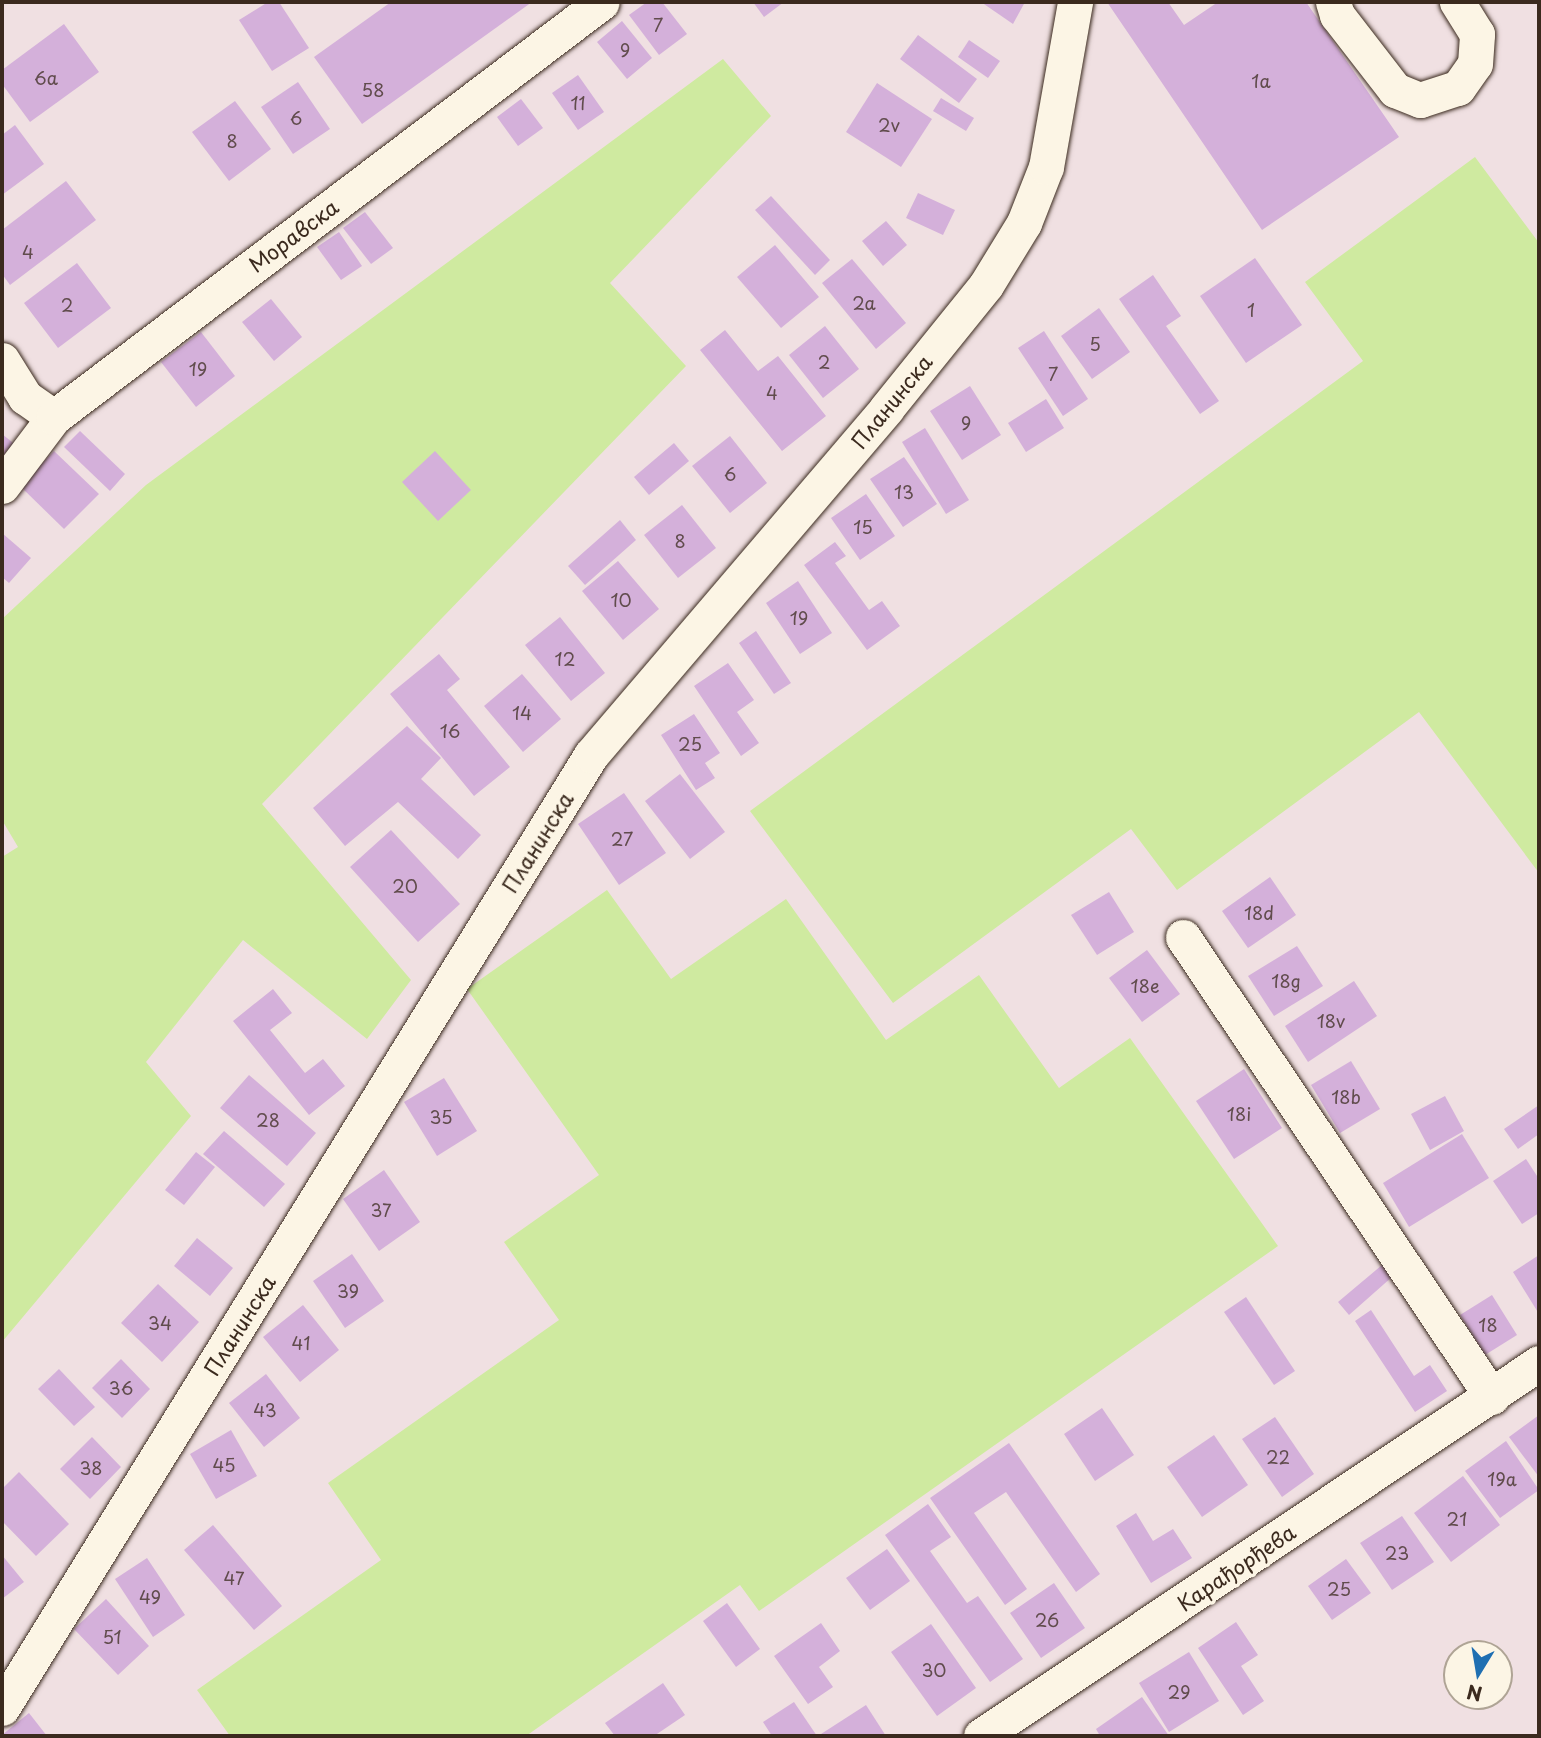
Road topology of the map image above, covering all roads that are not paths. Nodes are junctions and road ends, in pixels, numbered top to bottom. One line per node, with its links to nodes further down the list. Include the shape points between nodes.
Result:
1 (602, 2): 6 (street, Моравска)
2 (1075, 2): 11 (street, Планинска, via 1046,167 1024,223 1005,254 886,409 591,755)
3 (1333, 2): 4 (street, via 1337,15 1395,90 1420,100 1458,88 1475,64 1477,34)
4 (1457, 2)
5 (5, 375): 6 (street, via 25,397)
6 (54, 417): 7 (street, Моравска)
7 (2, 486)
8 (1182, 937): 10 (street)
9 (1539, 1363): 10 (street, Карађорђева)
10 (1492, 1397): 12 (street, Карађорђева)
11 (2, 1708)
12 (981, 1736)

